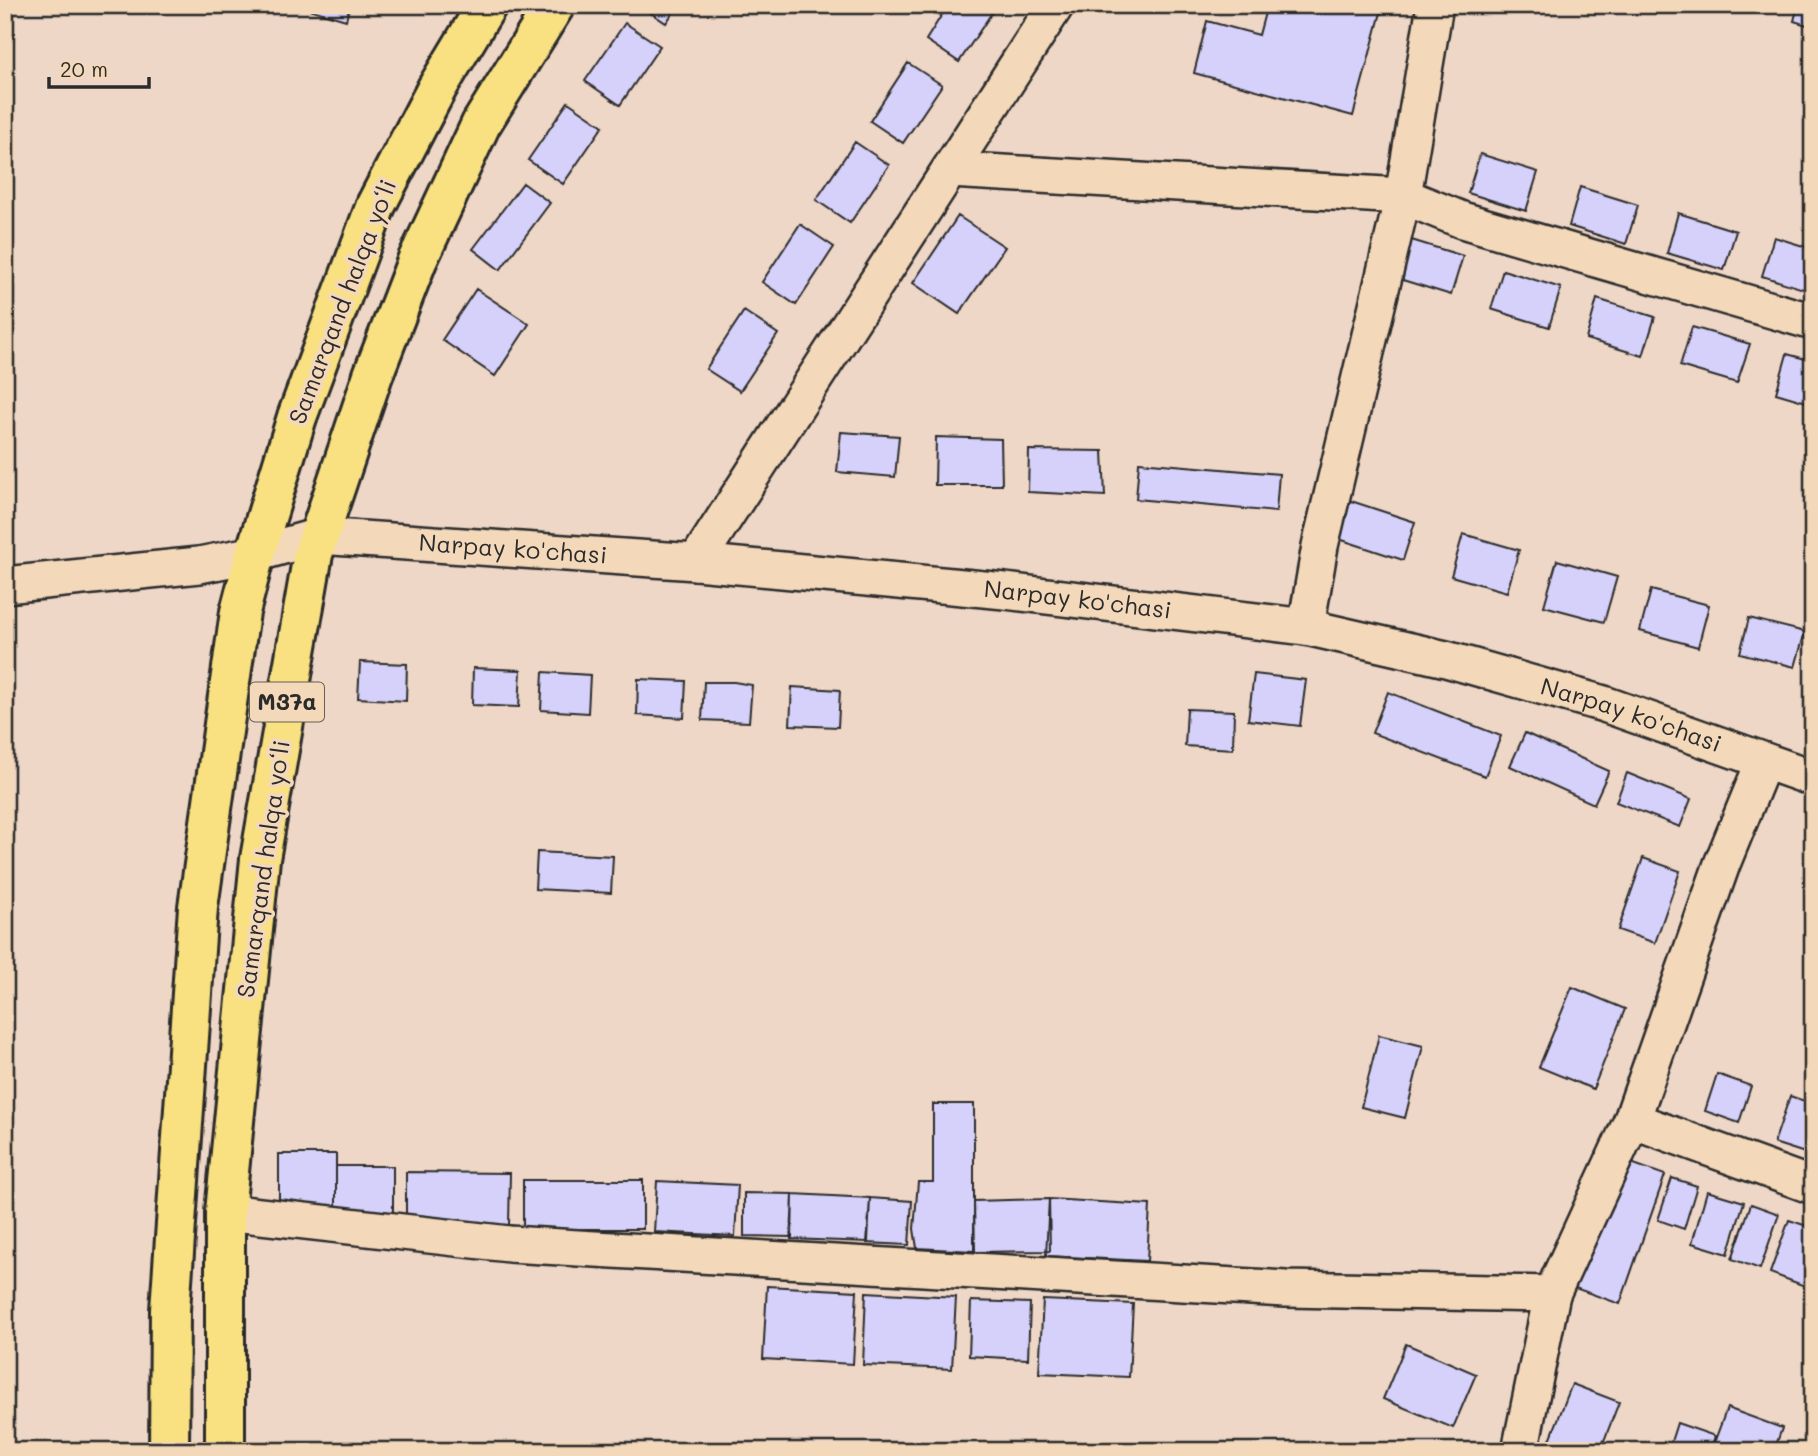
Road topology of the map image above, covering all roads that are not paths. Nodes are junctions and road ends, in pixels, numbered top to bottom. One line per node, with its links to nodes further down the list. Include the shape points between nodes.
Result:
1 (487, 5): 9 (highway, Samarqand halqa yoʻli / M37a, via 376,205 297,417)
2 (555, 5): 8 (highway, Samarqand halqa yoʻli / M37a, via 481,124 416,261)
3 (1056, 5): 5 (street)
4 (1435, 5): 6 (street)
5 (950, 170): 6 (street); 10 (street)
6 (1403, 196): 7 (street, via 1462,220); 12 (street, via 1320,546)
7 (1813, 321)
8 (319, 536): 9 (street, Narpay ko'chasi); 10 (street, Narpay ko'chasi); 17 (highway, Samarqand halqa yoʻli / M37a, via 260,859)
9 (254, 554): 11 (street, Narpay ko'chasi, via 198,565); 20 (highway, Samarqand halqa yoʻli / M37a, via 240,612 198,907 170,1310)
10 (696, 562): 12 (street, Narpay ko'chasi, via 1005,591)
11 (5, 585)
12 (1306, 627): 13 (street, Narpay ko'chasi, via 1446,659 1577,697)
13 (1765, 761): 14 (street, Narpay ko'chasi); 15 (street, via 1722,864)
14 (1813, 778)
15 (1632, 1120): 16 (street); 18 (street)
16 (1813, 1186)
17 (225, 1212): 18 (street, via 509,1244 1286,1289); 21 (highway, Samarqand halqa yoʻli / M37a)
18 (1552, 1294): 19 (street)
19 (1523, 1450)
20 (169, 1451)
21 (225, 1451)

